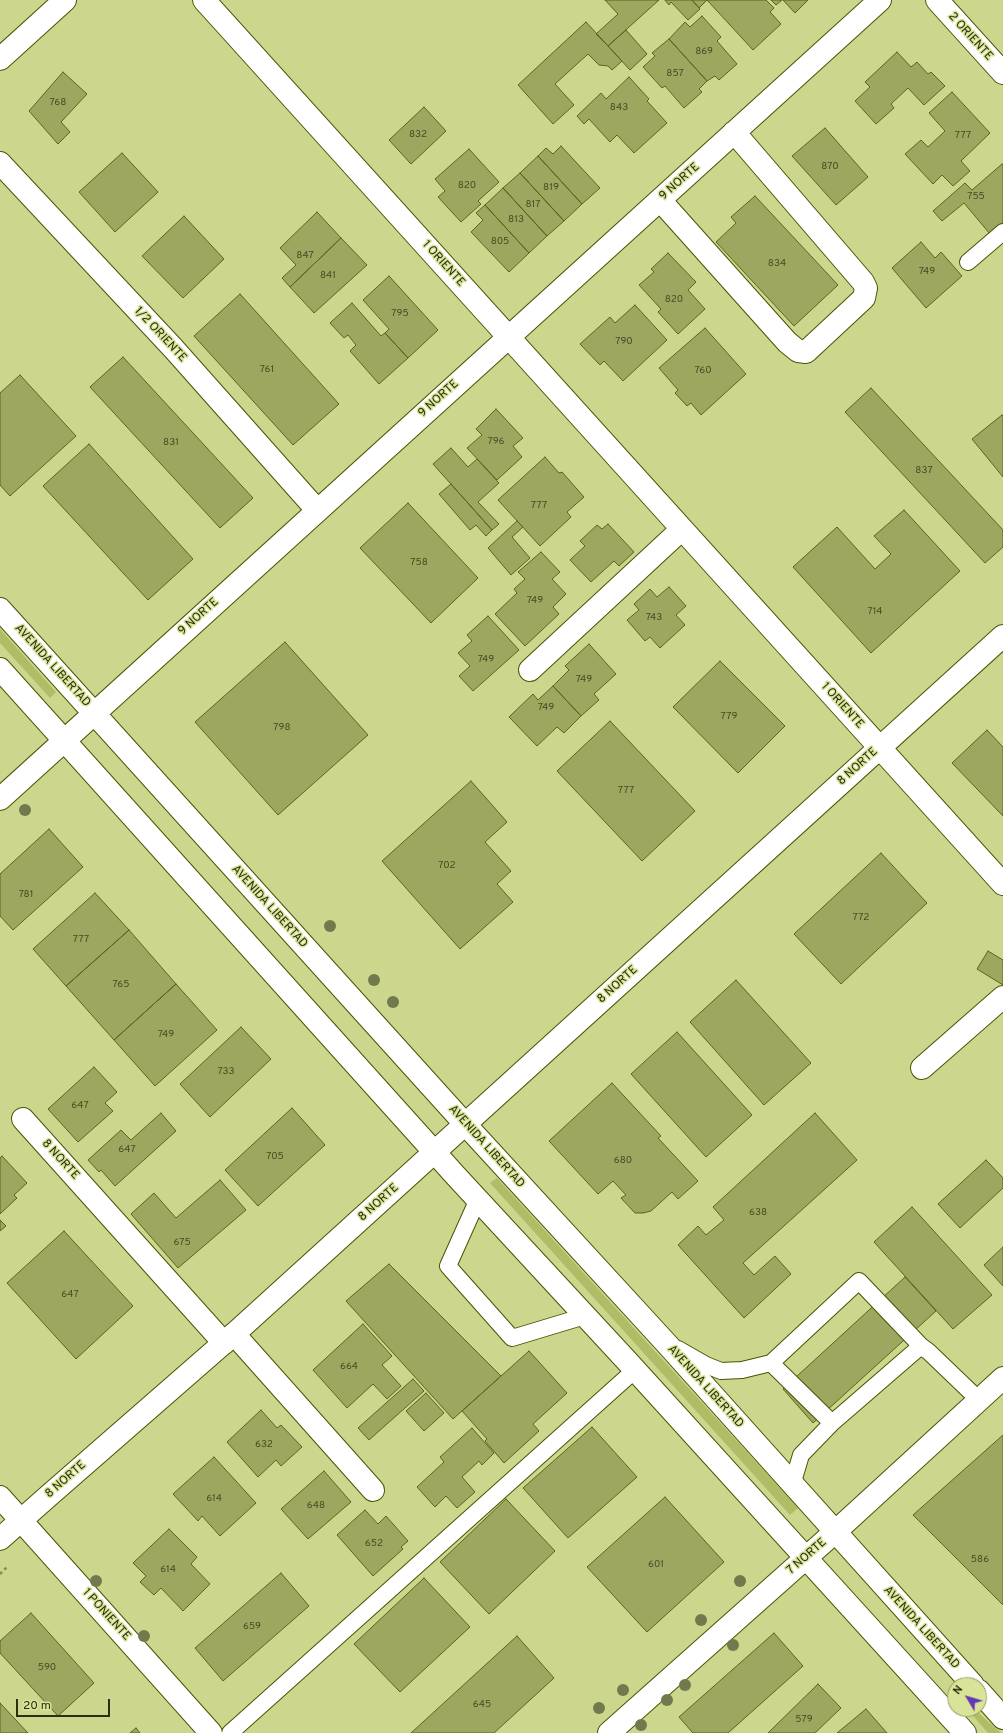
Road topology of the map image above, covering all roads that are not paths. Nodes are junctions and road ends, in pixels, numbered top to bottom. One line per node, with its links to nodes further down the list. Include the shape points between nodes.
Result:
1 (65, 0): 5 (street)
2 (204, 0): 12 (street, 1 ORIENTE)
3 (880, 0): 7 (street, 9 NORTE)
4 (937, 0): 6 (street, 2 ORIENTE)
5 (0, 59)
6 (1003, 73)
7 (734, 132): 9 (street, 9 NORTE); 9 (street, via 866,288 864,298 806,352 798,351 787,342)
8 (0, 163): 13 (street, 1/2 ORIENTE, via 178,354)
9 (660, 200): 12 (street, 9 NORTE)
10 (1003, 232): 11 (lane)
11 (968, 262)
12 (508, 337): 13 (street, 9 NORTE); 14 (street, 1 ORIENTE)
13 (317, 510): 19 (street, 9 NORTE)
14 (682, 529): 18 (street); 21 (street, 1 ORIENTE)
15 (0, 609): 19 (street, AVENIDA LIBERTAD)
16 (1003, 636): 21 (street, 8 NORTE)
17 (0, 669): 20 (street)
18 (530, 670)
19 (94, 713): 20 (street, 9 NORTE); 27 (street, AVENIDA LIBERTAD)
20 (64, 740): 22 (street, 9 NORTE); 28 (street)
21 (880, 748): 23 (street, 1 ORIENTE); 27 (street, 8 NORTE)
22 (0, 799)
23 (1003, 884)
24 (1003, 997): 25 (street)
25 (922, 1068)
26 (23, 1119): 31 (street, 8 NORTE)
27 (465, 1124): 28 (street, 8 NORTE); 32 (street, AVENIDA LIBERTAD)
28 (436, 1153): 29 (street); 31 (street, 8 NORTE)
29 (478, 1199): 30 (street); 30 (lane, via 448,1266 512,1338)
30 (585, 1316): 35 (street)
31 (229, 1339): 40 (street, 8 NORTE); 42 (street, 8 NORTE)
32 (666, 1343): 34 (lane, via 721,1371 742,1370); 39 (street, AVENIDA LIBERTAD)
33 (921, 1346): 34 (lane, via 859,1281); 37 (lane); 38 (lane)
34 (771, 1363): 38 (lane)
35 (635, 1370): 45 (street); 50 (lane)
36 (1003, 1378): 37 (street, 7 NORTE)
37 (979, 1400): 43 (street, 7 NORTE)
38 (832, 1423): 39 (lane, via 801,1455)
39 (792, 1485): 43 (street, AVENIDA LIBERTAD)
40 (373, 1490)
41 (0, 1497): 42 (street, 1 PONIENTE)
42 (21, 1520): 44 (street, 8 NORTE); 49 (street, 1 PONIENTE)
43 (835, 1532): 45 (street, 7 NORTE); 46 (street, AVENIDA LIBERTAD)
44 (0, 1540)
45 (806, 1558): 51 (street, 7 NORTE); 52 (street)
46 (967, 1677)
47 (987, 1700): 48 (street)
48 (1003, 1718)
49 (212, 1733)
50 (230, 1733)
51 (609, 1733)
52 (965, 1733)

